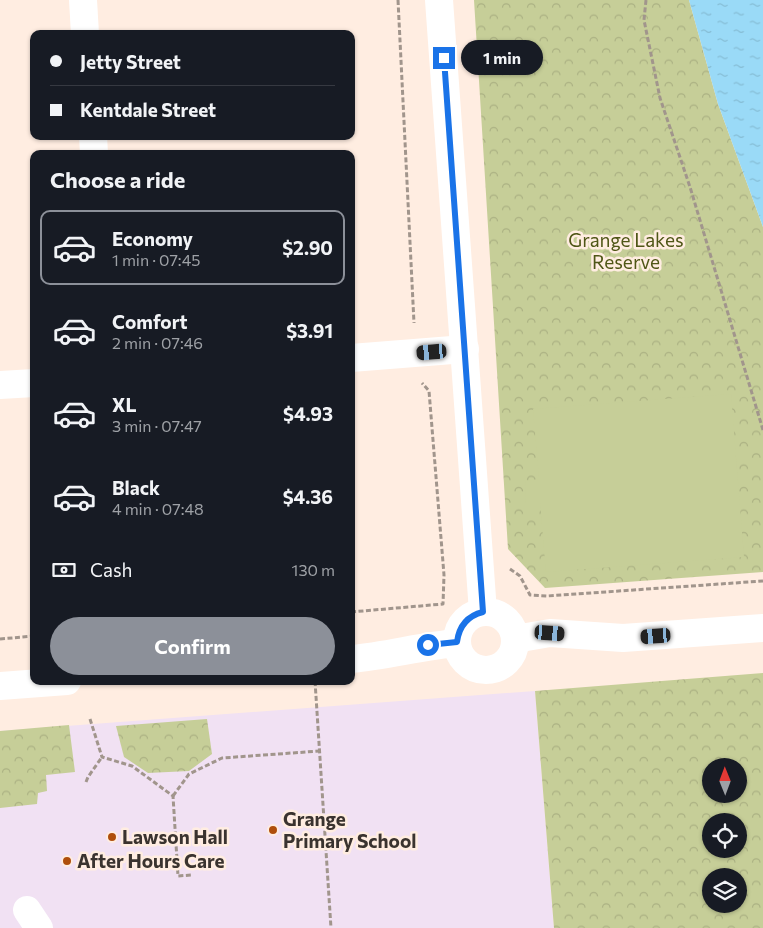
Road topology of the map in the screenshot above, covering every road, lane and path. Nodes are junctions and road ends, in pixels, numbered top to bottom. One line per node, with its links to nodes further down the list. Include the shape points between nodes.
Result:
1 (82, 0): 5 (street)
2 (398, 0): 7 (path)
3 (439, 0): 6 (street)
4 (646, 0): 11 (path, via 644,20 660,98)
5 (85, 30)
6 (465, 349): 7 (street); 15 (street)
7 (416, 353): 8 (street); 14 (path, via 417,377 429,391 444,575 443,604)
8 (355, 358)
9 (30, 383): 10 (street)
10 (0, 385)
11 (763, 430)
12 (504, 565): 13 (path, via 520,576 530,595)
13 (763, 581)
14 (355, 612)
15 (483, 612): 19 (street, via 501,616 513,630); 20 (street, via 474,614 462,626)
16 (763, 628): 19 (street, via 622,638 550,633)
17 (30, 636): 18 (path)
18 (0, 639)
19 (515, 639): 20 (street, via 514,649 502,665 483,670 465,661)
20 (457, 642): 21 (street)
21 (355, 659)
22 (30, 684): 24 (street)
23 (315, 685): 26 (path)
24 (0, 686)
25 (90, 719): 27 (path)
26 (320, 751): 29 (path, via 222,758 189,774); 31 (path)
27 (102, 756): 28 (path); 29 (path, via 132,766)
28 (86, 782)
29 (173, 796): 30 (path, via 178,876)
30 (192, 875)
31 (331, 928)

